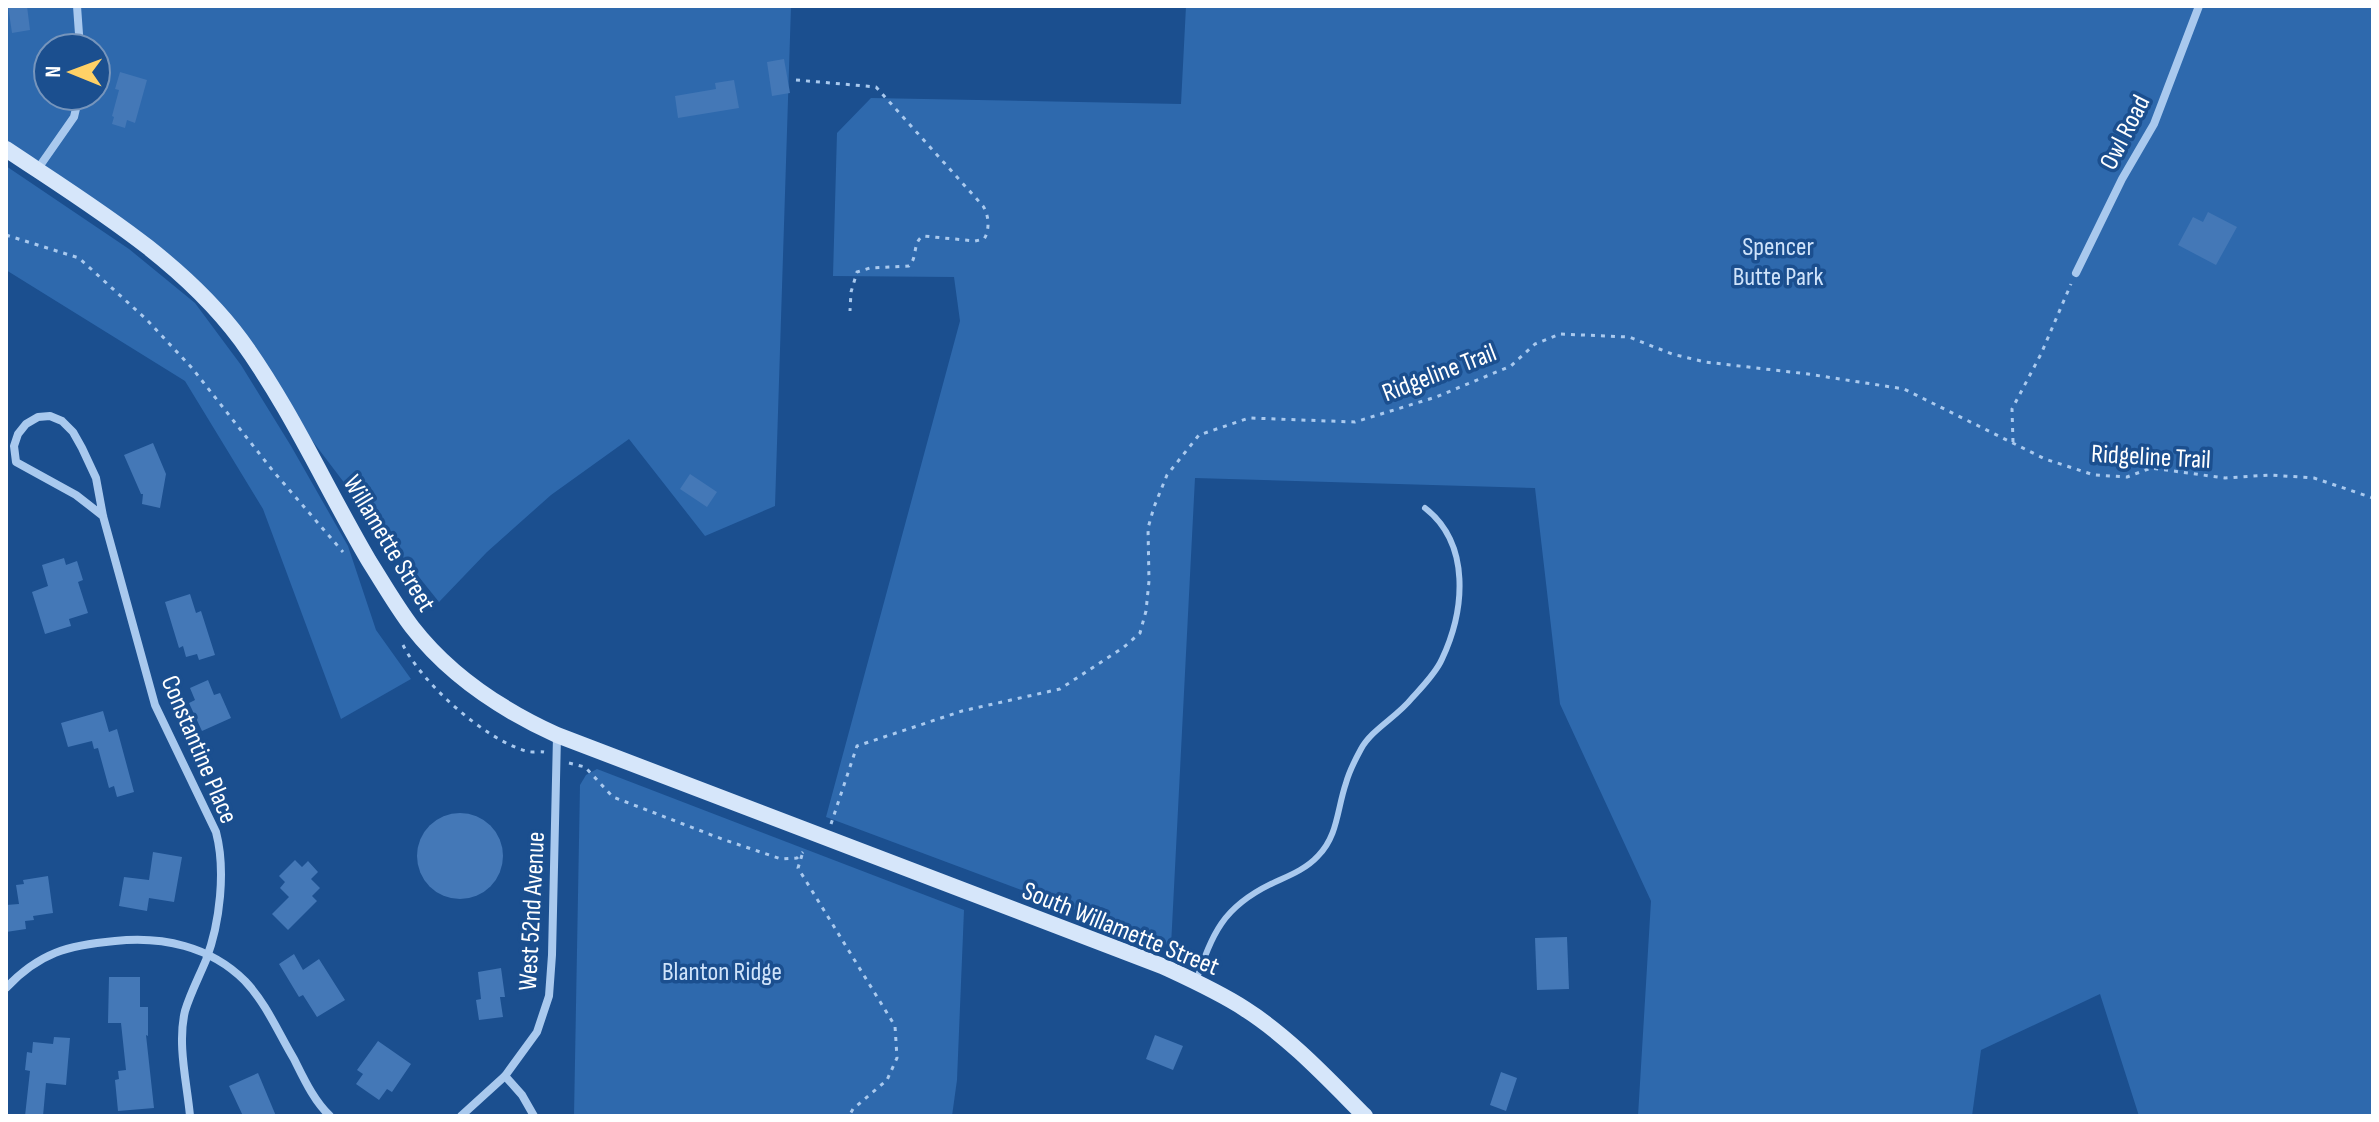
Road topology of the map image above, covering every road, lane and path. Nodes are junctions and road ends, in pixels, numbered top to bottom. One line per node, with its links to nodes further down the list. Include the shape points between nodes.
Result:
1 (77, 6): 3 (street)
2 (2199, 6): 8 (street, Owl Road, via 2154,124)
3 (79, 32)
4 (796, 80): 9 (path, via 876,87 987,215 984,239 923,236 909,266 857,272)
5 (75, 112): 7 (street)
6 (6, 149): 7 (main road, Willamette Street)
7 (37, 170): 14 (main road, Willamette Street, via 139,241 208,304 270,385 412,627 473,686)
8 (2076, 273): 10 (path, via 2012,409)
9 (850, 311)
10 (2013, 442): 11 (path, Ridgeline Trail, via 2094,475 2127,477 2151,468 2225,478 2314,478); 16 (path, Ridgeline Trail, via 1904,389 1705,362 1629,337 1560,334 1535,344 1511,366 1355,422 1249,418 1229,424 1199,435 1167,475 1148,528 1149,581 1140,633 1060,689 962,711 857,746)
11 (2373, 498)
12 (1425, 508): 18 (lane, via 1441,520 1451,538 1459,571 1460,603 1442,661 1411,701 1361,748 1345,783 1333,833 1319,856 1240,901 1209,944)
13 (103, 516): 13 (street, Constantine Place, via 96,478 73,432 50,416 26,424 14,446 16,462); 17 (street, Constantine Place, via 155,705 222,854)
14 (557, 735): 15 (main road, Willamette Street); 20 (street, West 52nd Avenue, via 549,996 537,1032)
15 (809, 833): 16 (main road, Willamette Street); 25 (path, via 798,868 895,1026 898,1044 887,1080)
16 (826, 839): 18 (main road, South Willamette Street)
17 (208, 955): 19 (street, via 162,939 72,947 39,959); 21 (street, Constantine Place, via 185,1012); 22 (street, via 235,972 257,996)
18 (1196, 981): 26 (main road, South Willamette Street, via 1246,1009)
19 (6, 988)
20 (505, 1076): 23 (street, West 52nd Avenue); 24 (street)
21 (190, 1116)
22 (330, 1116)
23 (461, 1116)
24 (534, 1116)
25 (849, 1116)
26 (1365, 1116)

